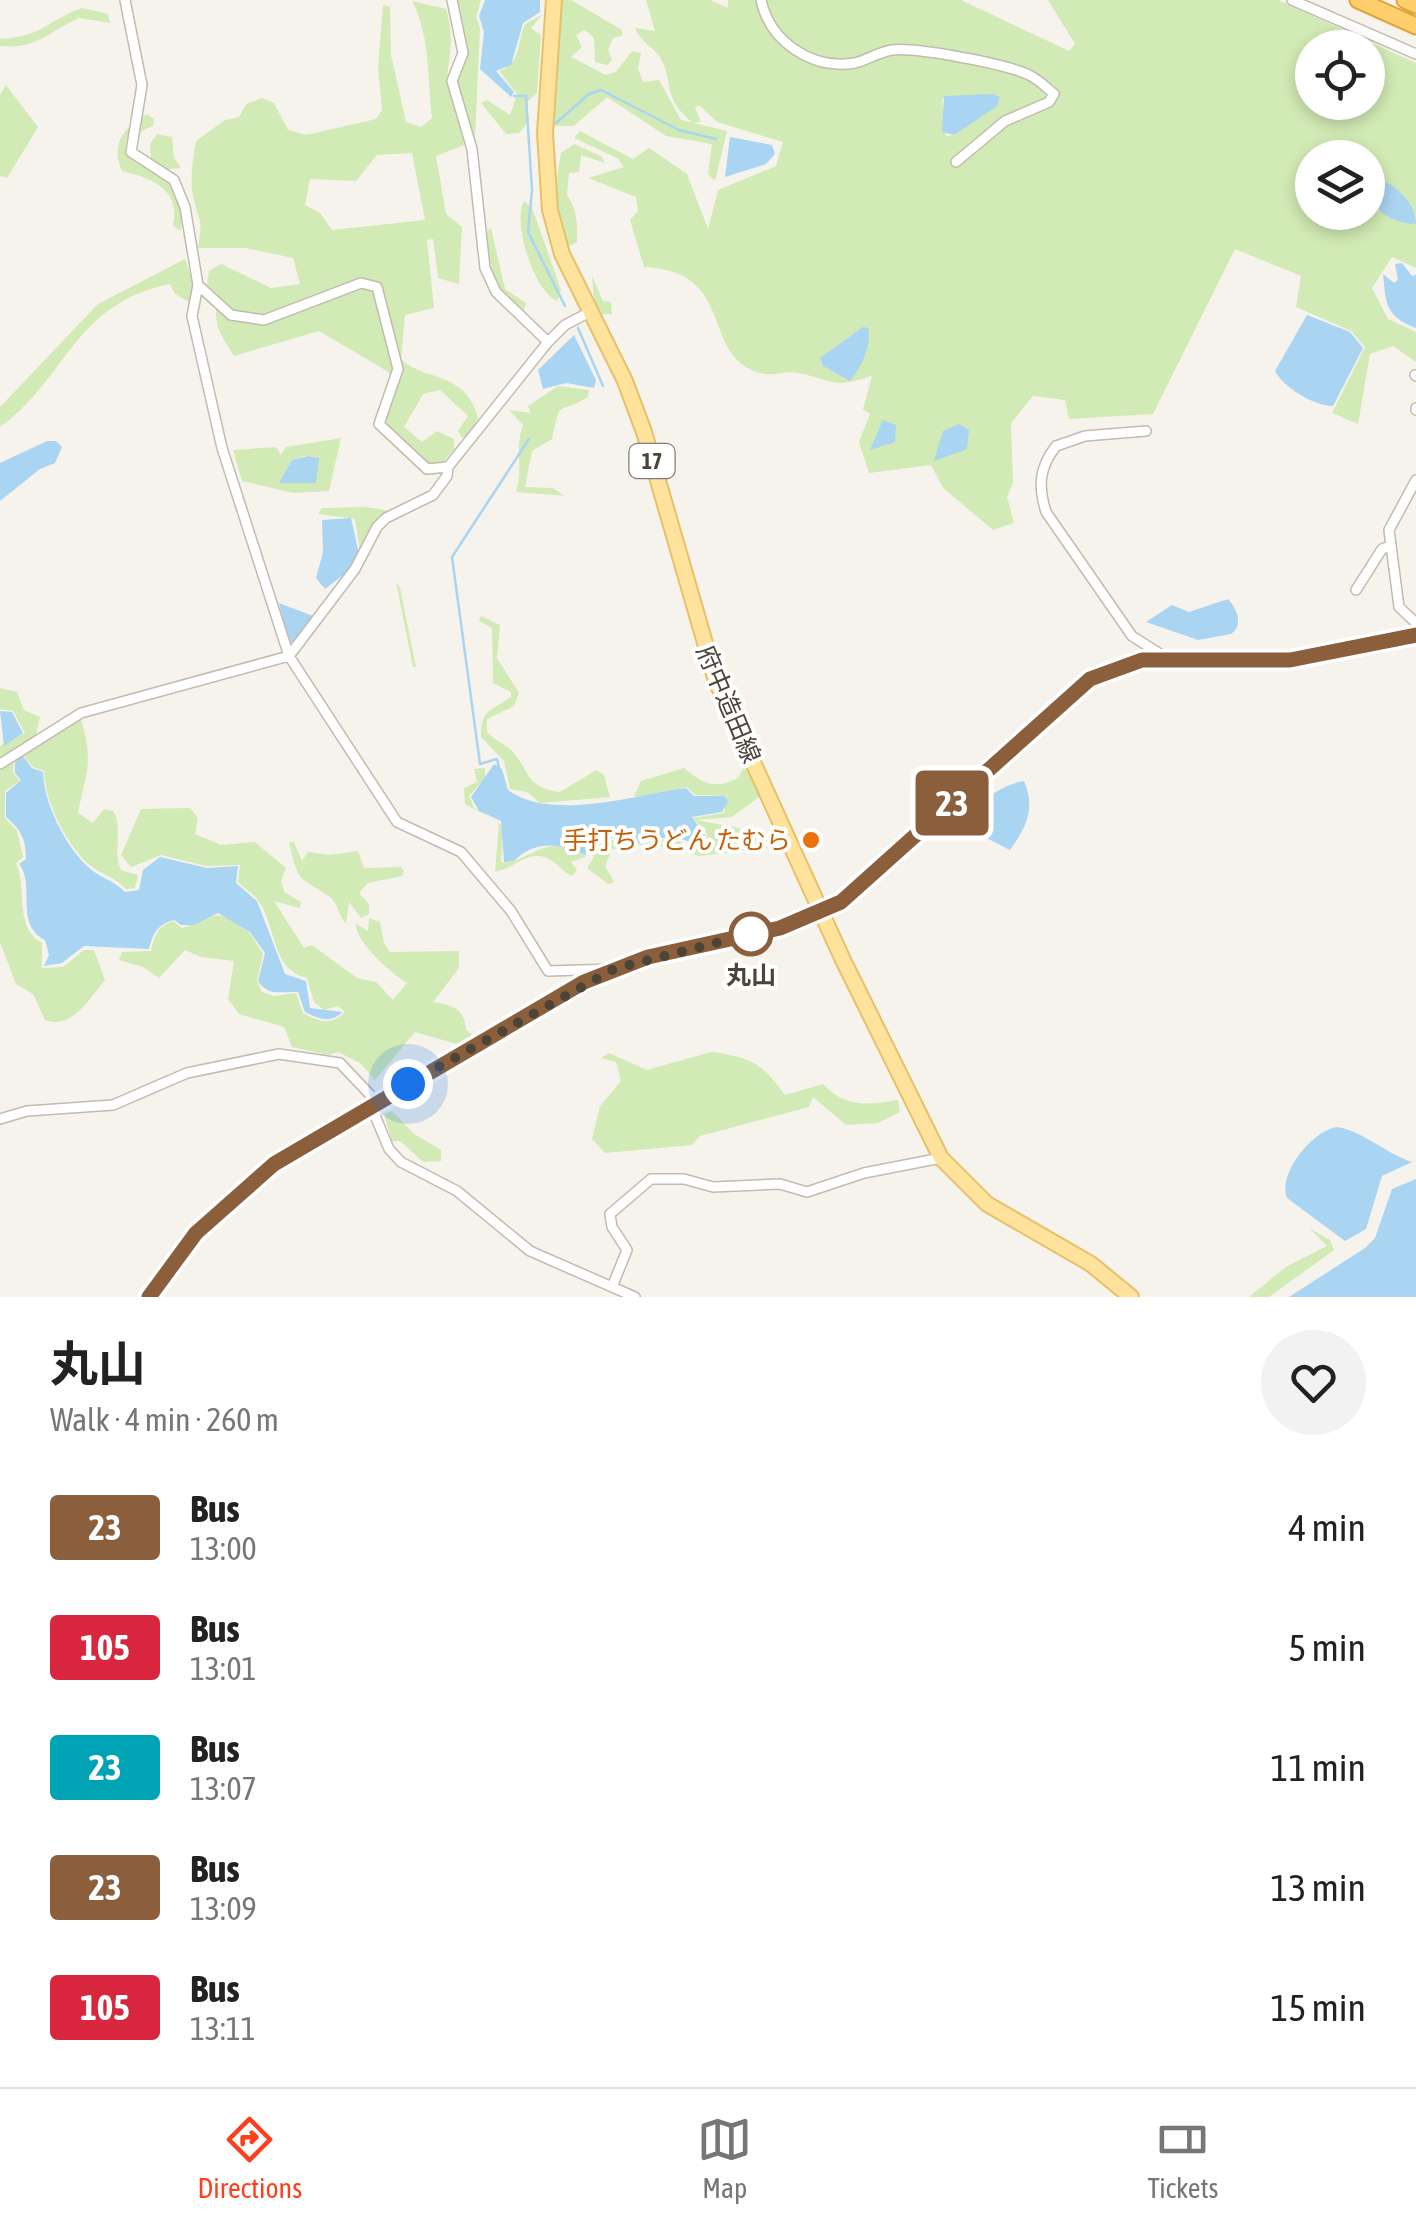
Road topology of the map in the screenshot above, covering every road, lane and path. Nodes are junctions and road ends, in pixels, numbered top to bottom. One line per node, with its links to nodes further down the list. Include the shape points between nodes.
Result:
1 (125, 0): 12 (street, via 142,75 131,152 164,171 180,192)
2 (452, 0): 14 (street, via 462,53 452,82 472,150 486,268 496,292)
3 (554, 0): 13 (main road, 府中造田線 / 17, via 546,191 562,254)
4 (762, 0): 11 (street, via 787,44 820,61 853,63 908,50 1000,65 1028,74 1054,94 1006,121)
5 (1292, 0): 10 (street)
6 (1358, 0): 9 (highway)
7 (1406, 0): 8 (highway)
8 (1416, 5)
9 (1416, 26)
10 (1416, 54)
11 (956, 162)
12 (198, 285): 16 (street, via 232,315 253,321 362,283 377,287 398,369 379,424 427,469); 22 (street, via 192,316 222,448)
13 (588, 313): 14 (street, via 564,324); 25 (main road, 府中造田線 / 17, via 644,432 716,680)
14 (548, 342): 16 (street)
15 (1146, 432): 23 (street, via 1085,436 1056,446 1041,471 1040,494 1132,636)
16 (448, 467): 22 (street, via 433,495 378,527)
17 (1416, 480): 18 (street, via 1389,530)
18 (1390, 546): 19 (street); 20 (street, via 1398,607)
19 (1356, 590)
20 (1415, 621)
21 (1416, 635): 23 (main road, via 1290,660)
22 (290, 656): 24 (street, via 81,713); 26 (street, via 397,822 461,852 511,911 548,970)
23 (1172, 661): 25 (main road, via 1108,670 1070,693 902,852)
24 (0, 764)
25 (824, 910): 26 (main road, via 780,928); 29 (main road, 府中造田線 / 17)
26 (614, 969): 27 (main road)
27 (374, 1104): 28 (street, via 340,1063 280,1054 187,1073 114,1105); 30 (street, via 389,1149 401,1162 458,1191 530,1251); 31 (main road, via 274,1164 222,1206)
28 (0, 1119)
29 (941, 1158): 30 (street, via 807,1192 780,1184 713,1187 651,1179 610,1214 627,1250); 33 (main road, 府中造田線 / 17, via 987,1204 1075,1254)
30 (612, 1287): 32 (street)
31 (149, 1297)
32 (635, 1297)
33 (1131, 1297)

